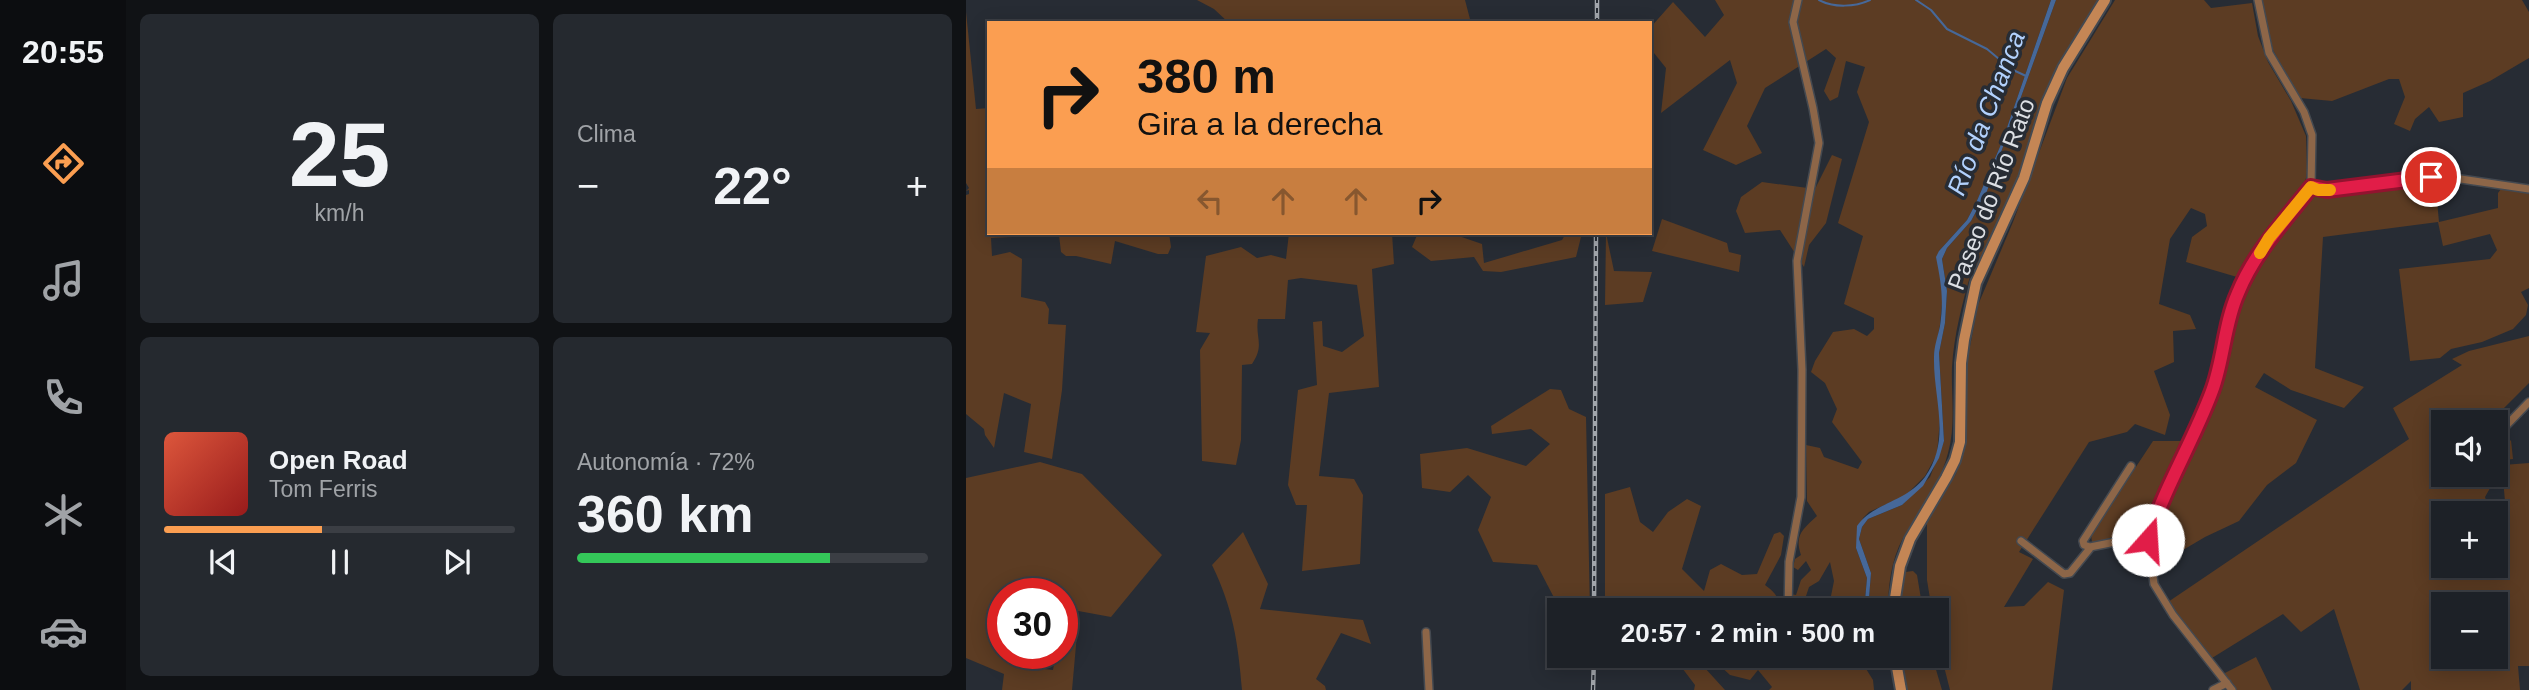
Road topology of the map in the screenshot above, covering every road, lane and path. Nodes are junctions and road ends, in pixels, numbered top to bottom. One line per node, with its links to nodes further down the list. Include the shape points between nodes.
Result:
1 (1798, 0): 12 (street, via 1793,22 1819,143 1797,261 1801,497 1789,562)
2 (2105, 0): 13 (street, Paseo do Río Rato, via 2047,103 2024,178 1976,283 1961,363 1960,442 1946,478 1910,539)
3 (2258, 0): 4 (street, via 2269,53 2312,135)
4 (2311, 187): 5 (street, via 2327,190 2431,177); 9 (street, via 2269,238 2237,293 2213,390)
5 (2529, 189)
6 (2529, 402): 7 (street)
7 (2508, 423)
8 (2131, 466): 11 (street, via 2082,541)
9 (2148, 540): 11 (street); 16 (street, via 2154,584)
10 (2021, 541): 11 (street, via 2064,574 2070,573)
11 (2091, 547)
12 (1788, 598)
13 (1895, 598)
14 (1426, 632): 17 (street)
15 (1897, 668): 18 (street)
16 (2230, 687): 19 (street)
17 (1429, 690)
18 (1901, 690)
19 (2213, 690)

